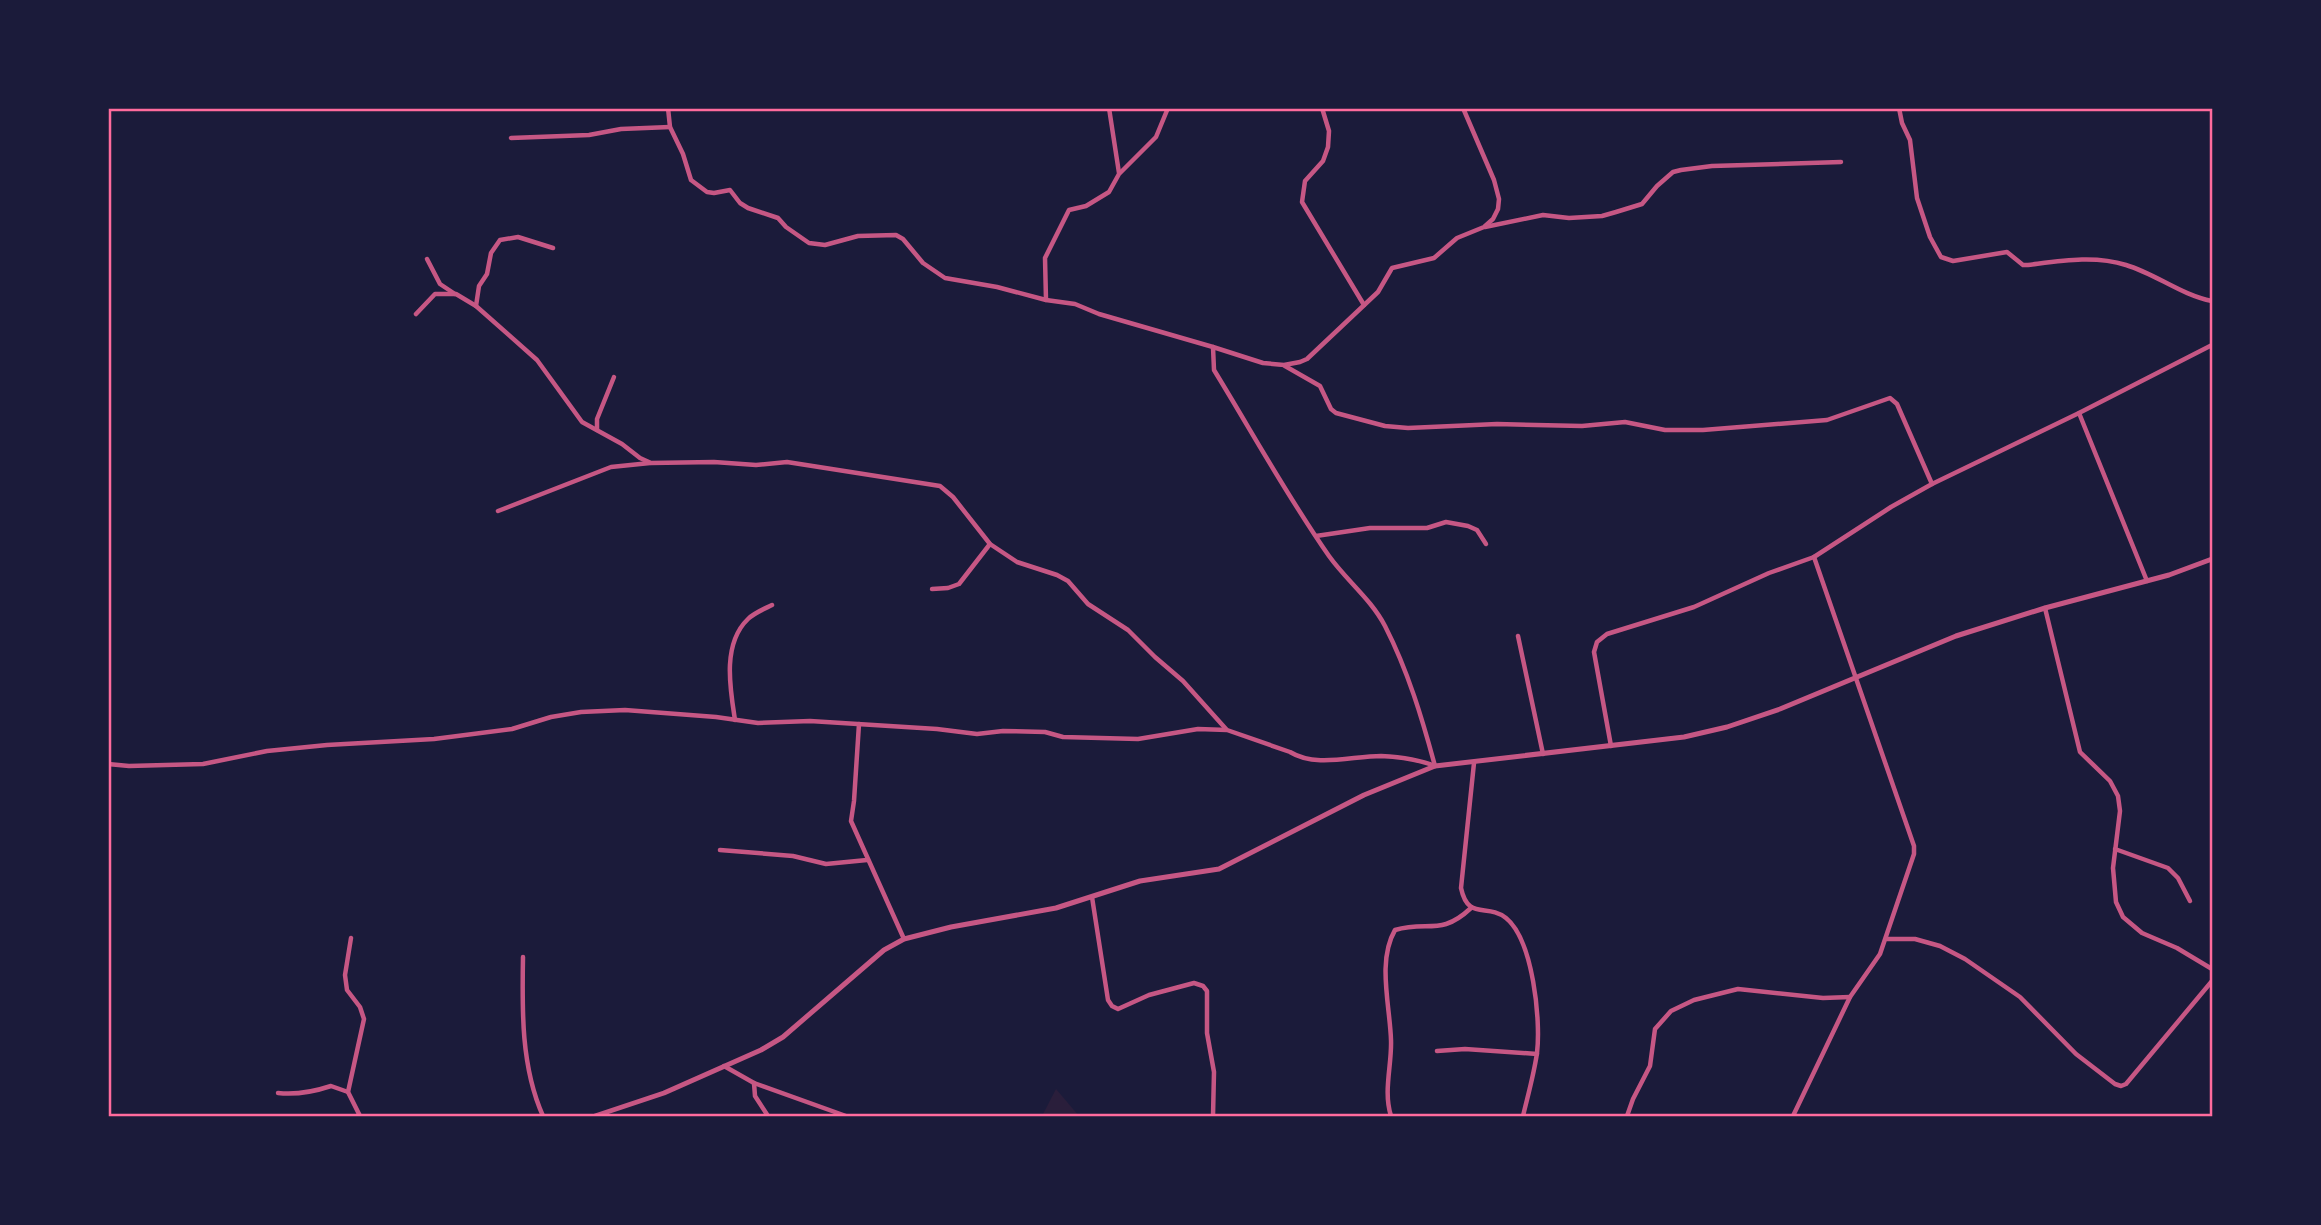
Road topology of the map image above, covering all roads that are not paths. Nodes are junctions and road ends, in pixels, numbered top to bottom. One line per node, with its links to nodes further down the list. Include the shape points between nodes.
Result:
1 (668, 108): 7 (street)
2 (1109, 108): 10 (street)
3 (1168, 108): 10 (street, via 1156,137)
4 (1322, 108): 17 (street, via 1328,147 1323,161 1305,181 1302,202)
5 (1463, 108): 11 (street, via 1499,199 1493,219)
6 (1899, 108): 16 (street, via 1910,140 1917,198 1941,257 1953,261 2007,252 2023,265 2103,260 2127,265 2199,299)
7 (670, 127): 8 (street); 15 (street, via 694,184 707,192 730,190 740,203 778,218 809,243 896,235 945,278)
8 (512, 138)
9 (1841, 162): 11 (street, via 1681,170 1673,172 1642,204 1616,212 1569,218 1543,215)
10 (1119, 174): 15 (street, via 1109,192 1069,210 1045,258)
11 (1484, 227): 17 (street, via 1457,238 1434,258 1392,268)
12 (553, 248): 18 (street, via 518,237 500,240 479,286)
13 (427, 259): 14 (street, via 440,284)
14 (456, 294): 18 (street); 19 (street, via 435,294)
15 (1046, 300): 21 (street, via 1075,304)
16 (2213, 301)
17 (1364, 305): 22 (street, via 1307,359)
18 (476, 306): 25 (street, via 537,360 582,422)
19 (416, 314)
20 (2213, 345): 24 (street)
21 (1213, 347): 22 (street); 29 (street, via 1214,370)
22 (1284, 365): 27 (street, via 1320,386 1336,413 1408,428 1625,422 1665,430 1703,430 1826,420 1890,398 1898,404)
23 (614, 377): 25 (street)
24 (2079, 413): 27 (street); 34 (street)
25 (597, 430): 26 (street)
26 (651, 463): 28 (street, via 611,467); 30 (street, via 756,466 787,462 924,482 940,486 953,497)
27 (1932, 484): 32 (street)
28 (498, 511)
29 (1315, 536): 31 (street, via 1370,528 1427,528 1446,522 1477,530); 47 (street, via 1385,626 1418,704)
30 (990, 544): 35 (street, via 959,584); 42 (street, via 1017,562 1068,581 1088,604 1128,630 1183,681)
31 (1486, 544)
32 (1814, 556): 39 (street); 43 (street, via 1694,607 1607,634 1597,642 1594,652)
33 (2213, 559): 34 (street)
34 (2147, 581): 37 (street)
35 (932, 589)
36 (772, 604): 40 (street, via 749,618 738,632 729,682)
37 (2045, 608): 39 (street, via 1956,636); 48 (street, via 2080,752 2110,781 2118,796)
38 (1518, 636): 44 (street)
39 (1856, 676): 43 (street, via 1727,727); 56 (street, via 1913,846 1912,867)
40 (735, 720): 41 (street); 46 (street, via 625,710 581,712 512,729 434,739 267,751 203,764)
41 (859, 724): 42 (street, via 1118,739); 50 (street, via 850,821)
42 (1227, 730): 47 (street, via 1311,760 1382,756)
43 (1611, 746): 44 (street)
44 (1543, 754): 45 (street)
45 (1474, 763): 47 (street); 53 (street, via 1461,888)
46 (108, 764)
47 (1436, 766): 51 (street, via 1364,795 1219,869 1140,881)
48 (2115, 849): 52 (street, via 2168,868); 58 (street, via 2116,902 2123,917 2142,933)
49 (720, 850): 50 (street, via 793,856 826,864)
50 (867, 860): 55 (street)
51 (1092, 897): 55 (street); 72 (street, via 1112,1006 1118,1009 1194,983 1207,991)
52 (2190, 901)
53 (1471, 908): 62 (street, via 1503,915 1522,942 1532,980); 73 (street, via 1445,926 1405,927 1392,936 1386,963 1391,1041 1387,1104)
54 (351, 938): 65 (street, via 346,990 364,1019)
55 (904, 939): 63 (street, via 884,950 783,1037)
56 (1887, 939): 59 (street, via 1915,939 1965,960 2020,997 2076,1054 2121,1086); 60 (street)
57 (523, 957): 68 (street, via 522,1019 528,1065)
58 (2213, 969)
59 (2213, 981)
60 (1850, 996): 75 (street, via 1823,998 1738,989 1671,1011 1655,1029 1650,1066); 76 (street)
61 (1437, 1051): 62 (street)
62 (1536, 1054): 74 (street)
63 (724, 1066): 64 (street); 69 (street)
64 (754, 1083): 70 (street, via 755,1096); 71 (street)
65 (348, 1092): 66 (street, via 331,1086 292,1095); 67 (street)
66 (278, 1093)
67 (360, 1116)
68 (543, 1116)
69 (600, 1116)
70 (768, 1116)
71 (846, 1116)
72 (1213, 1116)
73 (1391, 1116)
74 (1523, 1116)
75 (1627, 1116)
76 (1794, 1116)

